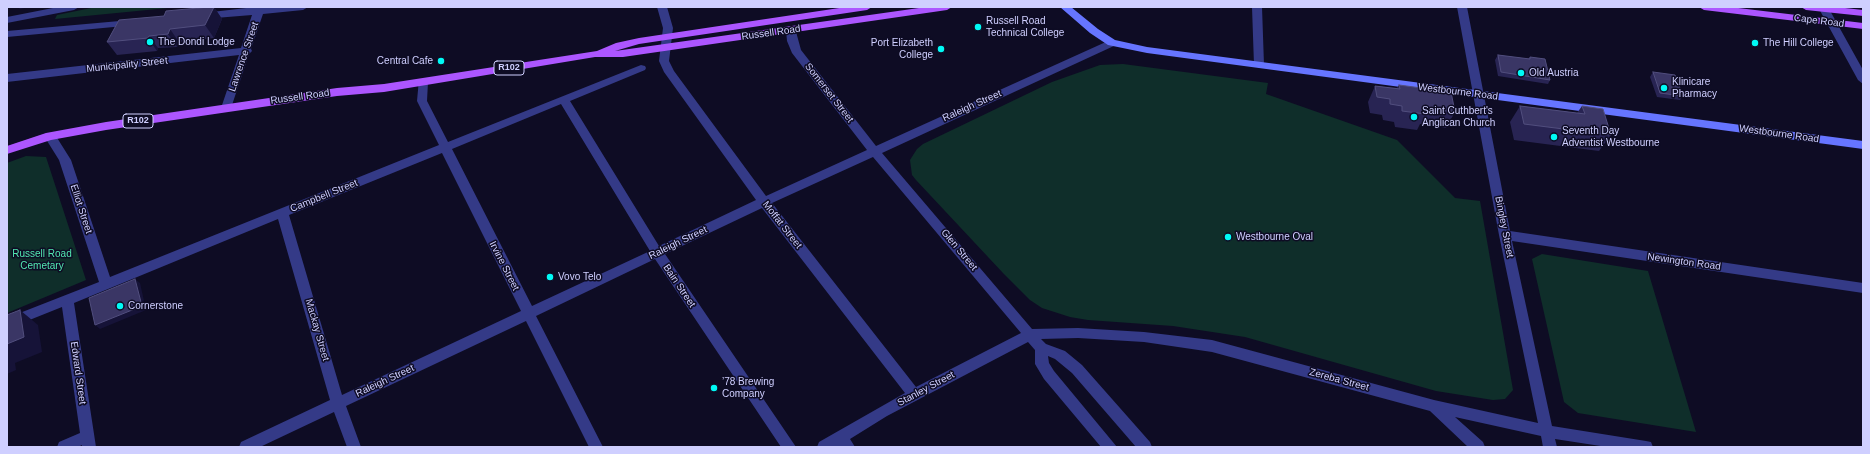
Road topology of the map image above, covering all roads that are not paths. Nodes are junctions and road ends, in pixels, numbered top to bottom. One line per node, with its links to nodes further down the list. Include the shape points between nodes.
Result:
1 (74, 7): 13 (street)
2 (303, 7): 12 (street)
3 (662, 7): 23 (street, Moffat Street)
4 (867, 7): 23 (main road, Russell Road / R102)
5 (947, 7): 20 (main road, Russell Road / R102)
6 (1065, 7): 24 (street, Westbourne Road, via 1094,32)
7 (1257, 7): 28 (street)
8 (1462, 7): 33 (street, Bingley Street)
9 (1704, 7): 18 (main road, Cape Road)
10 (1806, 7): 11 (main road, Cape Road)
11 (1824, 8): 14 (main road, Cape Road); 18 (street)
12 (260, 9): 15 (street); 26 (street, Lawrence Street)
13 (50, 12): 16 (street); 21 (street, via 38,24)
14 (1863, 13)
15 (190, 17)
16 (7, 20)
17 (143, 22): 21 (street)
18 (1830, 22): 19 (main road, Cape Road); 31 (street)
19 (1863, 26)
20 (790, 30): 25 (main road, Russell Road / R102); 40 (street, Somerset Street, via 796,51)
21 (43, 31): 22 (street)
22 (7, 34)
23 (668, 36): 25 (street, Moffat Street); 27 (main road, Russell Road / R102, via 620,45)
24 (1112, 43): 28 (street, Westbourne Road); 40 (street, Raleigh Street)
25 (666, 48): 27 (main road, Russell Road / R102, via 623,54); 41 (street, Moffat Street, via 664,64 669,72)
26 (247, 51): 30 (street, Municipality Street); 35 (street, Lawrence Street)
27 (595, 54): 32 (main road, Russell Road / R102)
28 (1259, 65): 33 (street, Westbourne Road)
29 (641, 68): 34 (street, Campbell Street)
30 (7, 78)
31 (1863, 80)
32 (423, 82): 35 (main road, Russell Road / R102); 38 (street, Irvine Street, via 422,101)
33 (1478, 94): 37 (street, Westbourne Road); 43 (street, Bingley Street)
34 (564, 100): 38 (street, Campbell Street); 44 (street, Bain Street)
35 (226, 108): 36 (main road, Russell Road / R102)
36 (50, 136): 39 (main road, Russell Road / R102); 45 (street, Elliot Street, via 65,160)
37 (1863, 145)
38 (445, 148): 42 (street, Campbell Street); 48 (street, Irvine Street)
39 (7, 150)
40 (876, 152): 41 (street, Raleigh Street); 50 (street, Glen Street)
41 (764, 202): 44 (street, Raleigh Street); 52 (street, Moffat Street)
42 (282, 212): 45 (street, Campbell Street); 53 (street, Mackay Street)
43 (1505, 235): 46 (street, Newington Road); 55 (street, Bingley Street)
44 (658, 254): 48 (street, Raleigh Street); 62 (street, Bain Street)
45 (106, 284): 47 (street, Campbell Street)
46 (1863, 288)
47 (67, 300): 49 (street, Campbell Street); 56 (street, Edward Street)
48 (529, 314): 53 (street, Raleigh Street); 61 (street, Irvine Street)
49 (7, 324)
50 (1031, 334): 51 (street, Glen Street); 52 (street, Stanley Street); 54 (street, Zereba Street, via 1103,334 1212,346)
51 (1042, 348): 64 (street, via 1042,364 1049,375); 65 (street, Glen Street, via 1060,355 1076,369)
52 (914, 395): 57 (street, Stanley Street, via 882,412)
53 (338, 403): 59 (street, Raleigh Street); 60 (street, Mackay Street)
54 (1434, 406): 55 (street, Zereba Street); 66 (street)
55 (1547, 431): 67 (street, Bingley Street); 68 (street, Zereba Street)
56 (88, 442): 58 (street)
57 (845, 442): 63 (street, Stanley Street)
58 (64, 447)
59 (246, 447)
60 (354, 447)
61 (596, 447)
62 (789, 447)
63 (824, 447)
64 (1110, 447)
65 (1145, 447)
66 (1478, 447)
67 (1550, 447)
68 (1646, 447)

